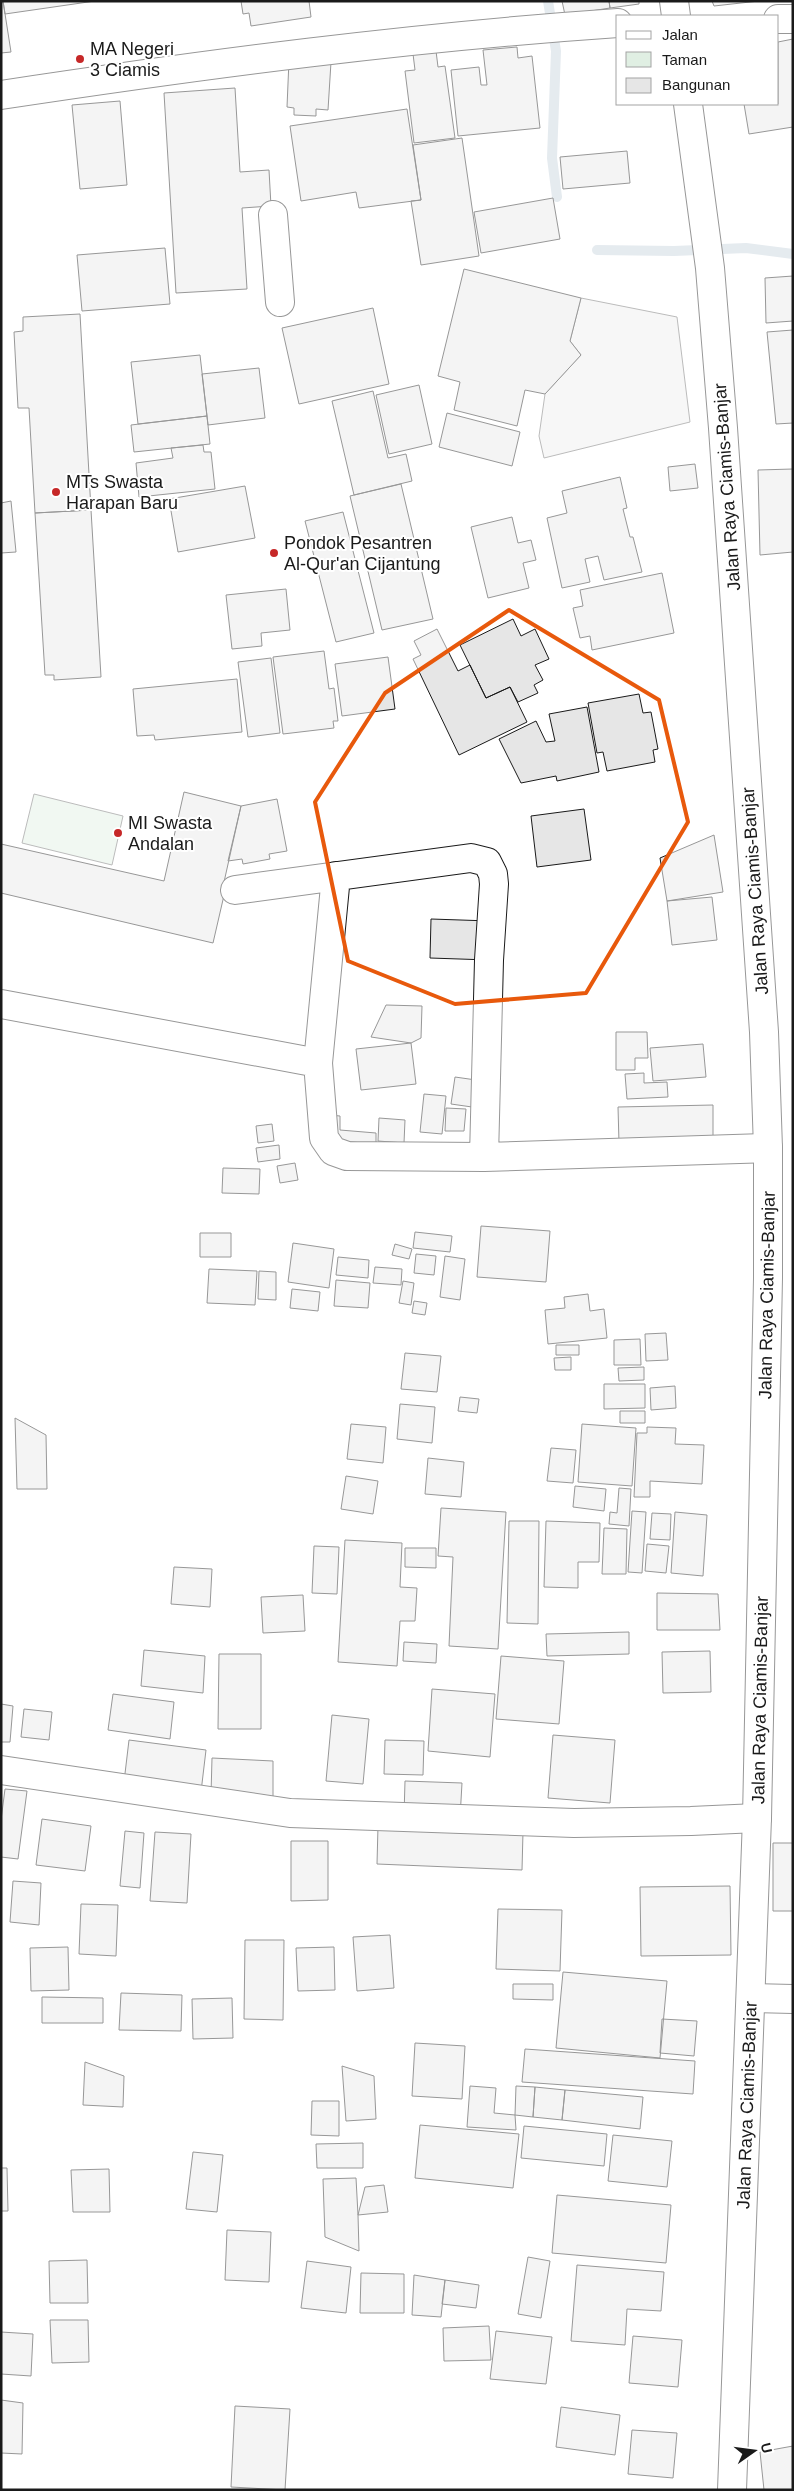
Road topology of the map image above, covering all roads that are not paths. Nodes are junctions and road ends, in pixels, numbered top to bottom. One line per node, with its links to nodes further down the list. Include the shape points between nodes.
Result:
1 (674, 1): 2 (main road)
2 (676, 15)
3 (779, 19): 4 (main road)
4 (793, 19)
5 (616, 23): 6 (main road, via 221,62)
6 (1, 95)
7 (688, 105): 14 (main road, Jalan Raya Ciamis-Banjar, via 710,268 724,428 764,1022)
8 (273, 215): 9 (main road)
9 (280, 302)
10 (336, 876): 11 (main road); 13 (main road); 15 (main road, via 471,858 484,860 490,866 494,884)
11 (234, 890)
12 (1, 1004): 13 (main road)
13 (318, 1063): 15 (main road, via 324,1138 333,1151 347,1156)
14 (768, 1148): 15 (main road); 17 (main road, Jalan Raya Ciamis-Banjar)
15 (484, 1157)
16 (1, 1770): 17 (main road, via 290,1813 574,1823)
17 (757, 1818): 18 (main road, Jalan Raya Ciamis-Banjar)
18 (751, 1998): 19 (main road); 20 (main road, Jalan Raya Ciamis-Banjar)
19 (793, 1999)
20 (732, 2490)

